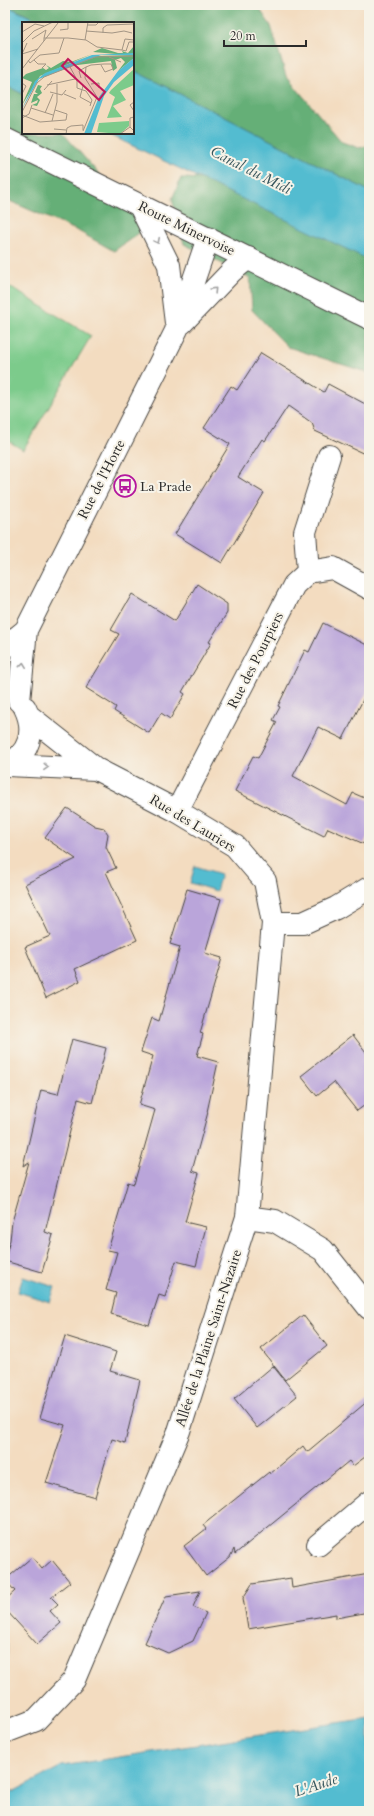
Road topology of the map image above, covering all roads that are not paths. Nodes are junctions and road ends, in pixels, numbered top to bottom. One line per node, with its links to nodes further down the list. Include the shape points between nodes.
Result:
1 (5, 139): 2 (street, Route Minervoise)
2 (140, 206): 3 (street, Route Minervoise); 6 (street, one-way to 6, via 169,265)
3 (208, 238): 4 (street, Route Minervoise); 6 (street, Rue de l'Horte)
4 (248, 258): 5 (street, Route Minervoise); 6 (street, Rue de l'Horte, one-way to 4)
5 (369, 318)
6 (177, 328): 10 (street, Rue de l'Horte)
7 (329, 456): 8 (street, via 305,532)
8 (308, 572): 9 (street, via 333,568); 15 (street, Rue des Pourpiers, via 294,585)
9 (369, 588)
10 (26, 630): 11 (street, Rue de l'Horte); 12 (street, Rue de l'Horte, one-way to 10)
11 (5, 647)
12 (18, 703): 13 (street, Rue de l'Horte, via 32,727 30,739 17,759); 14 (street, Rue des Lauriers)
13 (6, 765): 14 (street, Rue des Lauriers, one-way to 14)
14 (96, 769): 15 (street, Rue des Lauriers)
15 (177, 811): 17 (street, Rue des Lauriers, via 235,846 265,881)
16 (369, 888): 17 (street, via 336,908 303,922)
17 (273, 922): 18 (street, Allée de la Plaine Saint-Nazaire)
18 (247, 1217): 19 (street, via 275,1221 323,1250); 22 (street, Allée de la Plaine Saint-Nazaire, via 179,1431 74,1680 36,1720)
19 (369, 1308)
20 (369, 1502): 21 (street)
21 (318, 1545)
22 (5, 1732)

